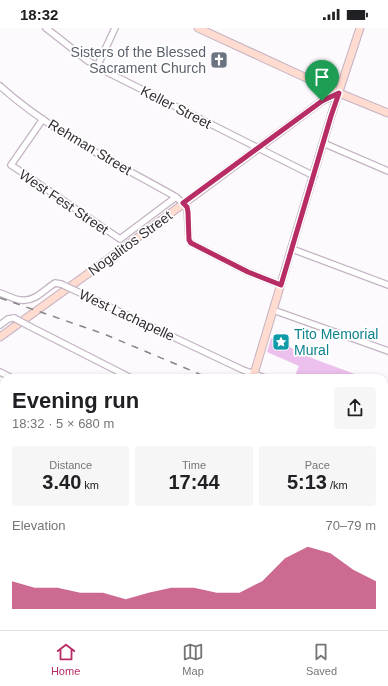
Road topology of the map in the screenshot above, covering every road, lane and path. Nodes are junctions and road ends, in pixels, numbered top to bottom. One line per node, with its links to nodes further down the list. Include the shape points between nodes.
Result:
1 (46, 28): 5 (street, Keller Street)
2 (115, 28): 5 (street)
3 (198, 28): 7 (main road)
4 (360, 28): 7 (main road)
5 (97, 66): 11 (street, Keller Street)
6 (0, 86): 9 (street, Rehman Street)
7 (339, 93): 8 (main road); 10 (main road); 11 (main road, Nogalitos Street, via 322,101)
8 (388, 113)
9 (43, 118): 14 (street, Rehman Street, via 87,147); 14 (street, West Fest Street, via 11,166 120,239)
10 (323, 143): 12 (street); 13 (main road)
11 (258, 148): 13 (street, Keller Street); 15 (main road, Nogalitos Street)
12 (388, 171)
13 (314, 176): 16 (main road)
14 (176, 197): 15 (street, Rehman Street)
15 (183, 203): 17 (street, via 187,207 191,243 248,272); 22 (main road, Nogalitos Street)
16 (292, 249): 17 (main road); 18 (street)
17 (281, 285): 20 (main road)
18 (388, 285)
19 (0, 293): 25 (street, West Lachapelle, bridge, via 28,300 55,283 61,284)
20 (273, 310): 23 (street); 26 (main road)
21 (0, 325): 24 (street, bridge, via 14,318)
22 (0, 337)
23 (388, 351)
24 (123, 374)
25 (247, 374)
26 (254, 374)

